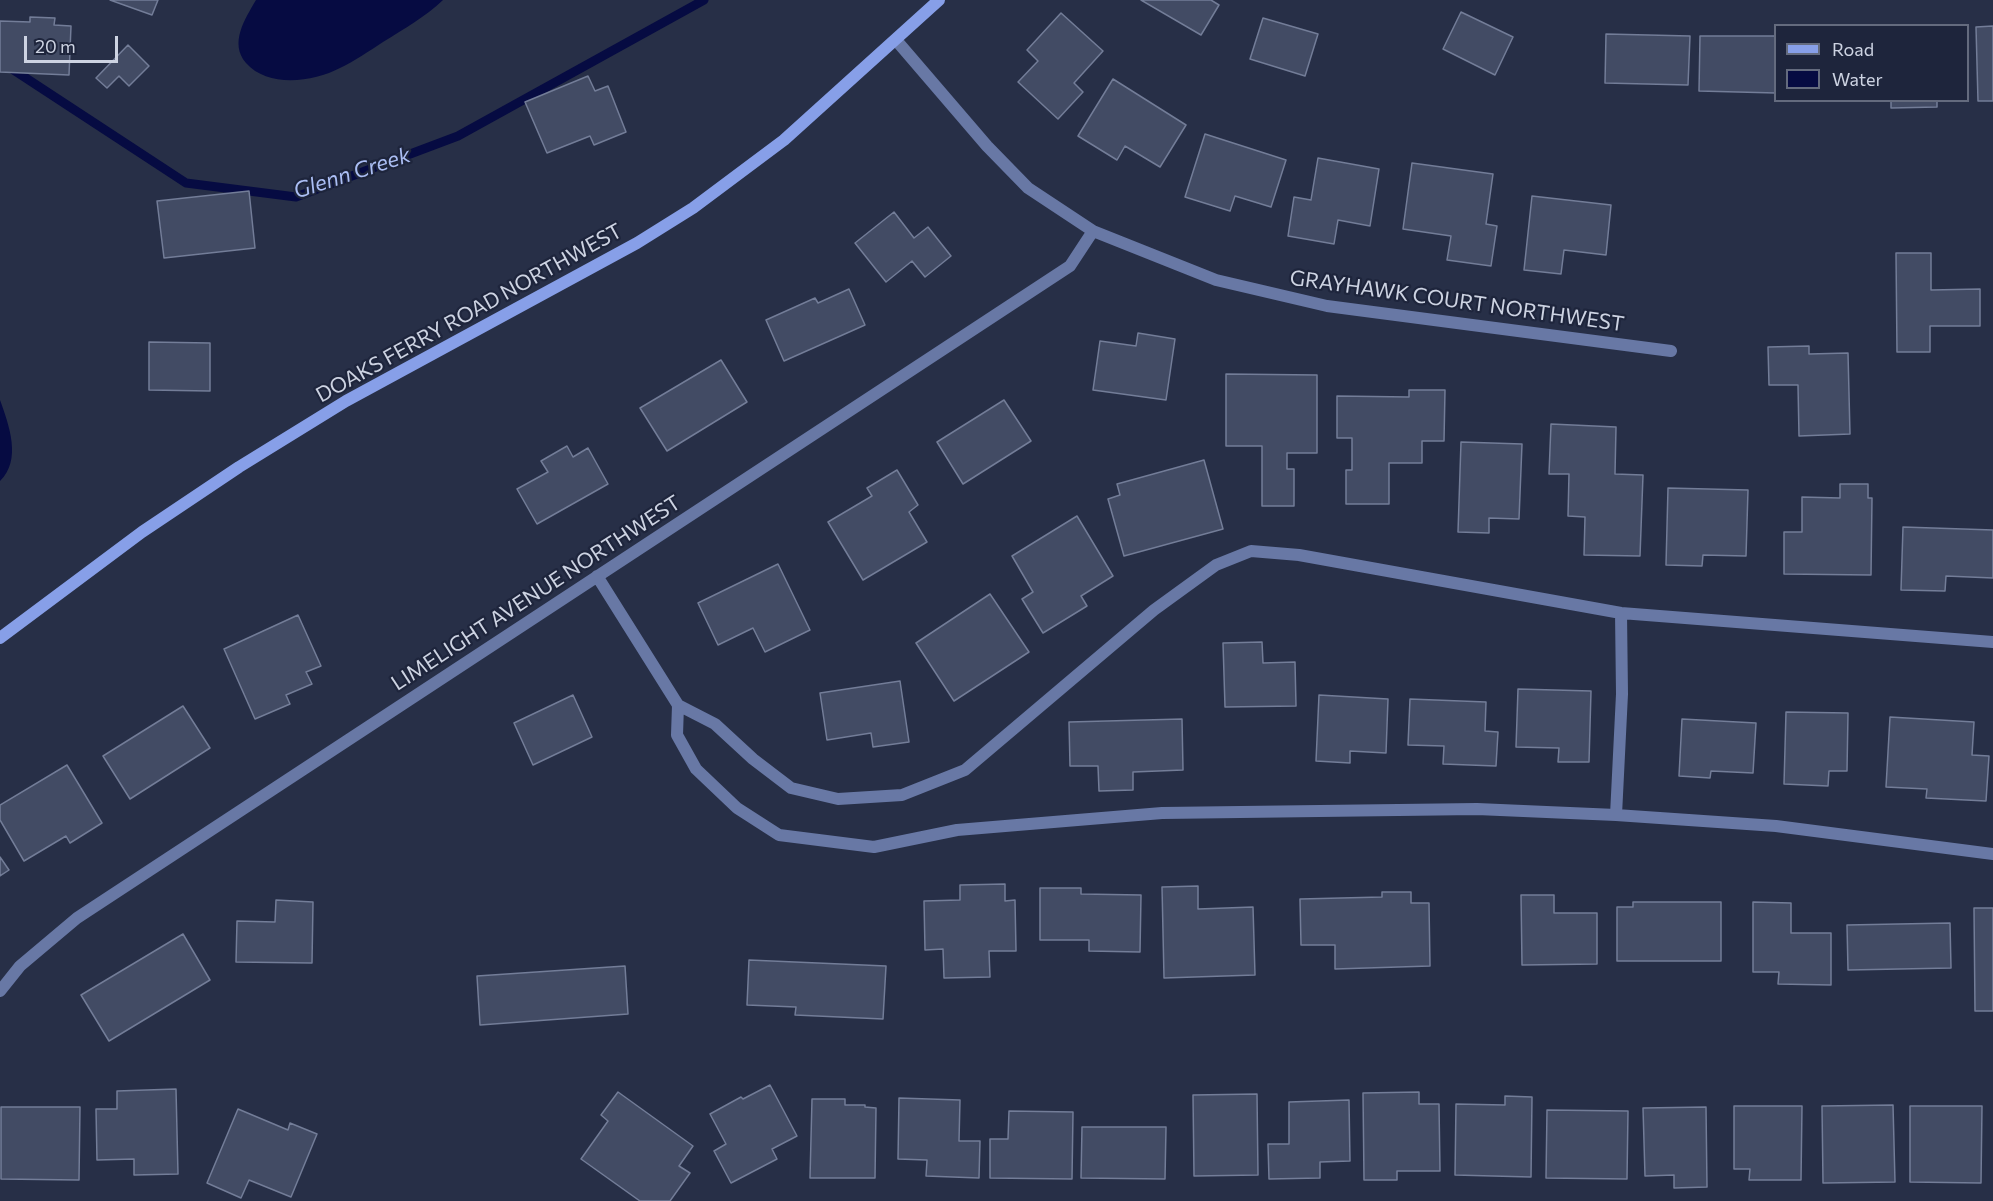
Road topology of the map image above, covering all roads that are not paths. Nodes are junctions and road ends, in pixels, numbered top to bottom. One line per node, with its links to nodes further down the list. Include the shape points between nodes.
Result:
1 (939, 0): 2 (main road, DOAKS FERRY ROAD NORTHWEST)
2 (896, 40): 3 (street, GRAYHAWK COURT NORTHWEST, via 1028,188); 7 (main road, DOAKS FERRY ROAD NORTHWEST, via 784,140 693,208 346,401 248,461 142,532)
3 (1093, 231): 4 (street, GRAYHAWK COURT NORTHWEST, via 1216,280 1327,306); 5 (street, LIMELIGHT AVENUE NORTHWEST, via 1070,266)
4 (1671, 351)
5 (597, 576): 9 (street); 12 (street, LIMELIGHT AVENUE NORTHWEST, via 77,918 20,966)
6 (1621, 613): 8 (street); 9 (street, via 1299,555 1251,551 1216,565 1154,610 965,770 902,795 838,799 791,788 715,724); 10 (street, via 1623,694)
7 (0, 638)
8 (1993, 642)
9 (678, 705): 10 (street, via 677,735 696,769 736,808 779,835 874,847 957,830 1162,813 1477,809)
10 (1616, 815): 11 (street, via 1776,826)
11 (1993, 854)
12 (0, 990)

